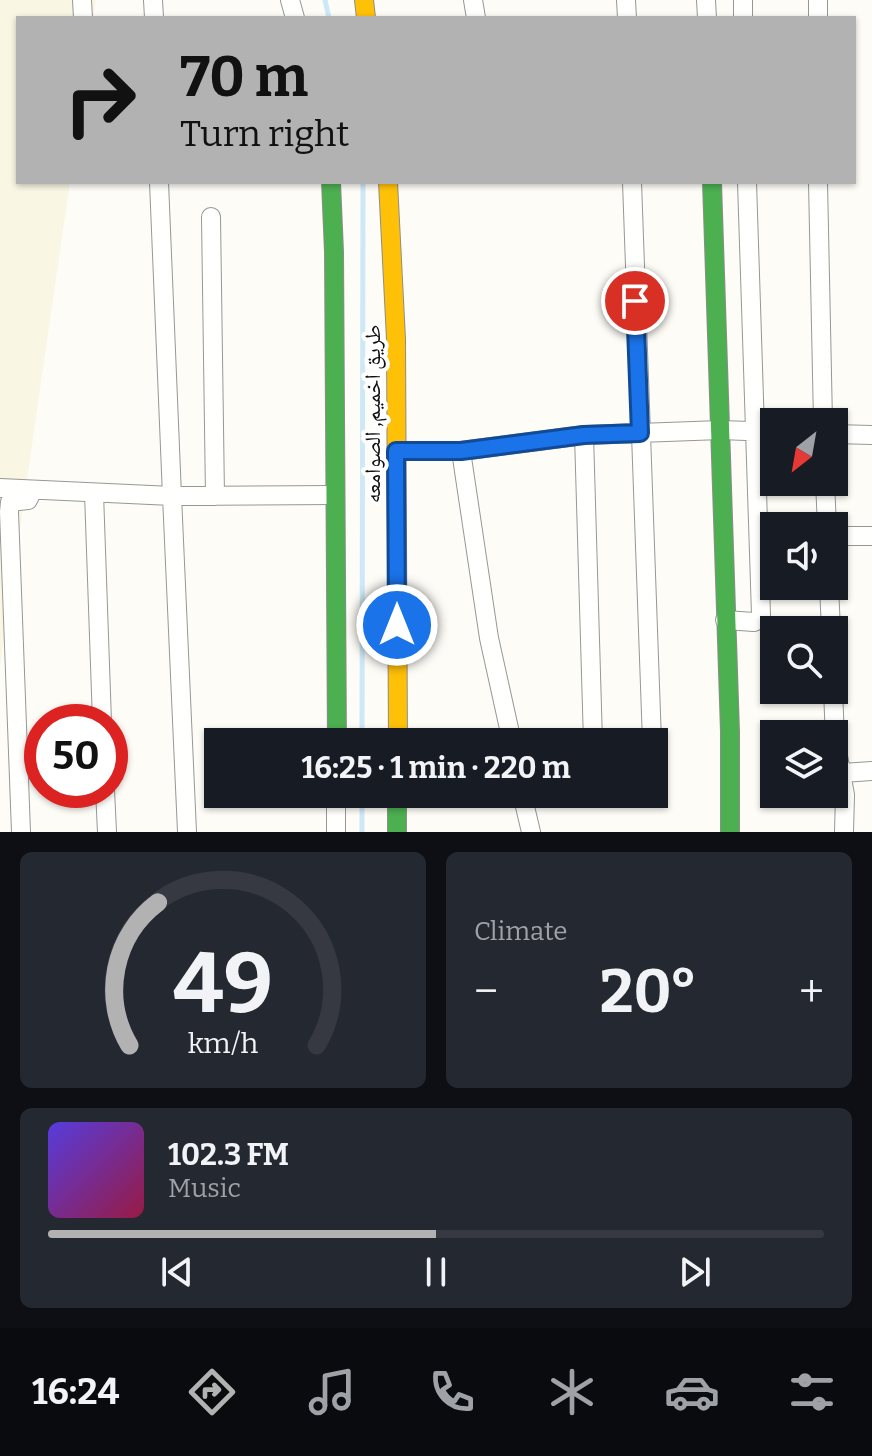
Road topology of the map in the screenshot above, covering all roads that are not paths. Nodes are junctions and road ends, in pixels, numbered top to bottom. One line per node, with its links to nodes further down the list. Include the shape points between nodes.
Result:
1 (159, 184): 21 (street)
2 (331, 184): 20 (street)
3 (388, 184): 17 (street, طريق اخميم, الصوامعه)
4 (632, 184): 13 (street)
5 (712, 184): 11 (street)
6 (747, 184): 9 (street)
7 (818, 184): 10 (street)
8 (211, 217): 22 (street)
9 (763, 408)
10 (823, 408)
11 (721, 430): 12 (street); 13 (street); 27 (street)
12 (760, 432)
13 (640, 433): 15 (street); 33 (street)
14 (848, 434): 16 (street)
15 (584, 435): 18 (street); 32 (street)
16 (872, 435)
17 (396, 451): 18 (street); 30 (street, طريق اخميم, الصوامعه)
18 (461, 451): 31 (street, via 489,638)
19 (94, 493): 21 (street); 24 (street, via 31,491 28,500); 28 (street)
20 (334, 495): 22 (street); 29 (street)
21 (172, 496): 22 (street); 43 (street)
22 (215, 496)
23 (764, 496): 27 (street, via 760,619)
24 (3, 497): 41 (street)
25 (848, 536): 26 (street)
26 (872, 536)
27 (725, 620): 47 (street)
28 (101, 704)
29 (337, 728)
30 (398, 728)
31 (509, 728)
32 (593, 728)
33 (651, 728)
34 (872, 771): 35 (street)
35 (848, 773)
36 (106, 808): 42 (street)
37 (336, 808): 44 (street)
38 (397, 808): 45 (street)
39 (525, 808): 46 (street)
40 (843, 808): 48 (street)
41 (21, 832)
42 (107, 832)
43 (187, 832)
44 (336, 832)
45 (397, 832)
46 (531, 832)
47 (730, 832)
48 (844, 832)

